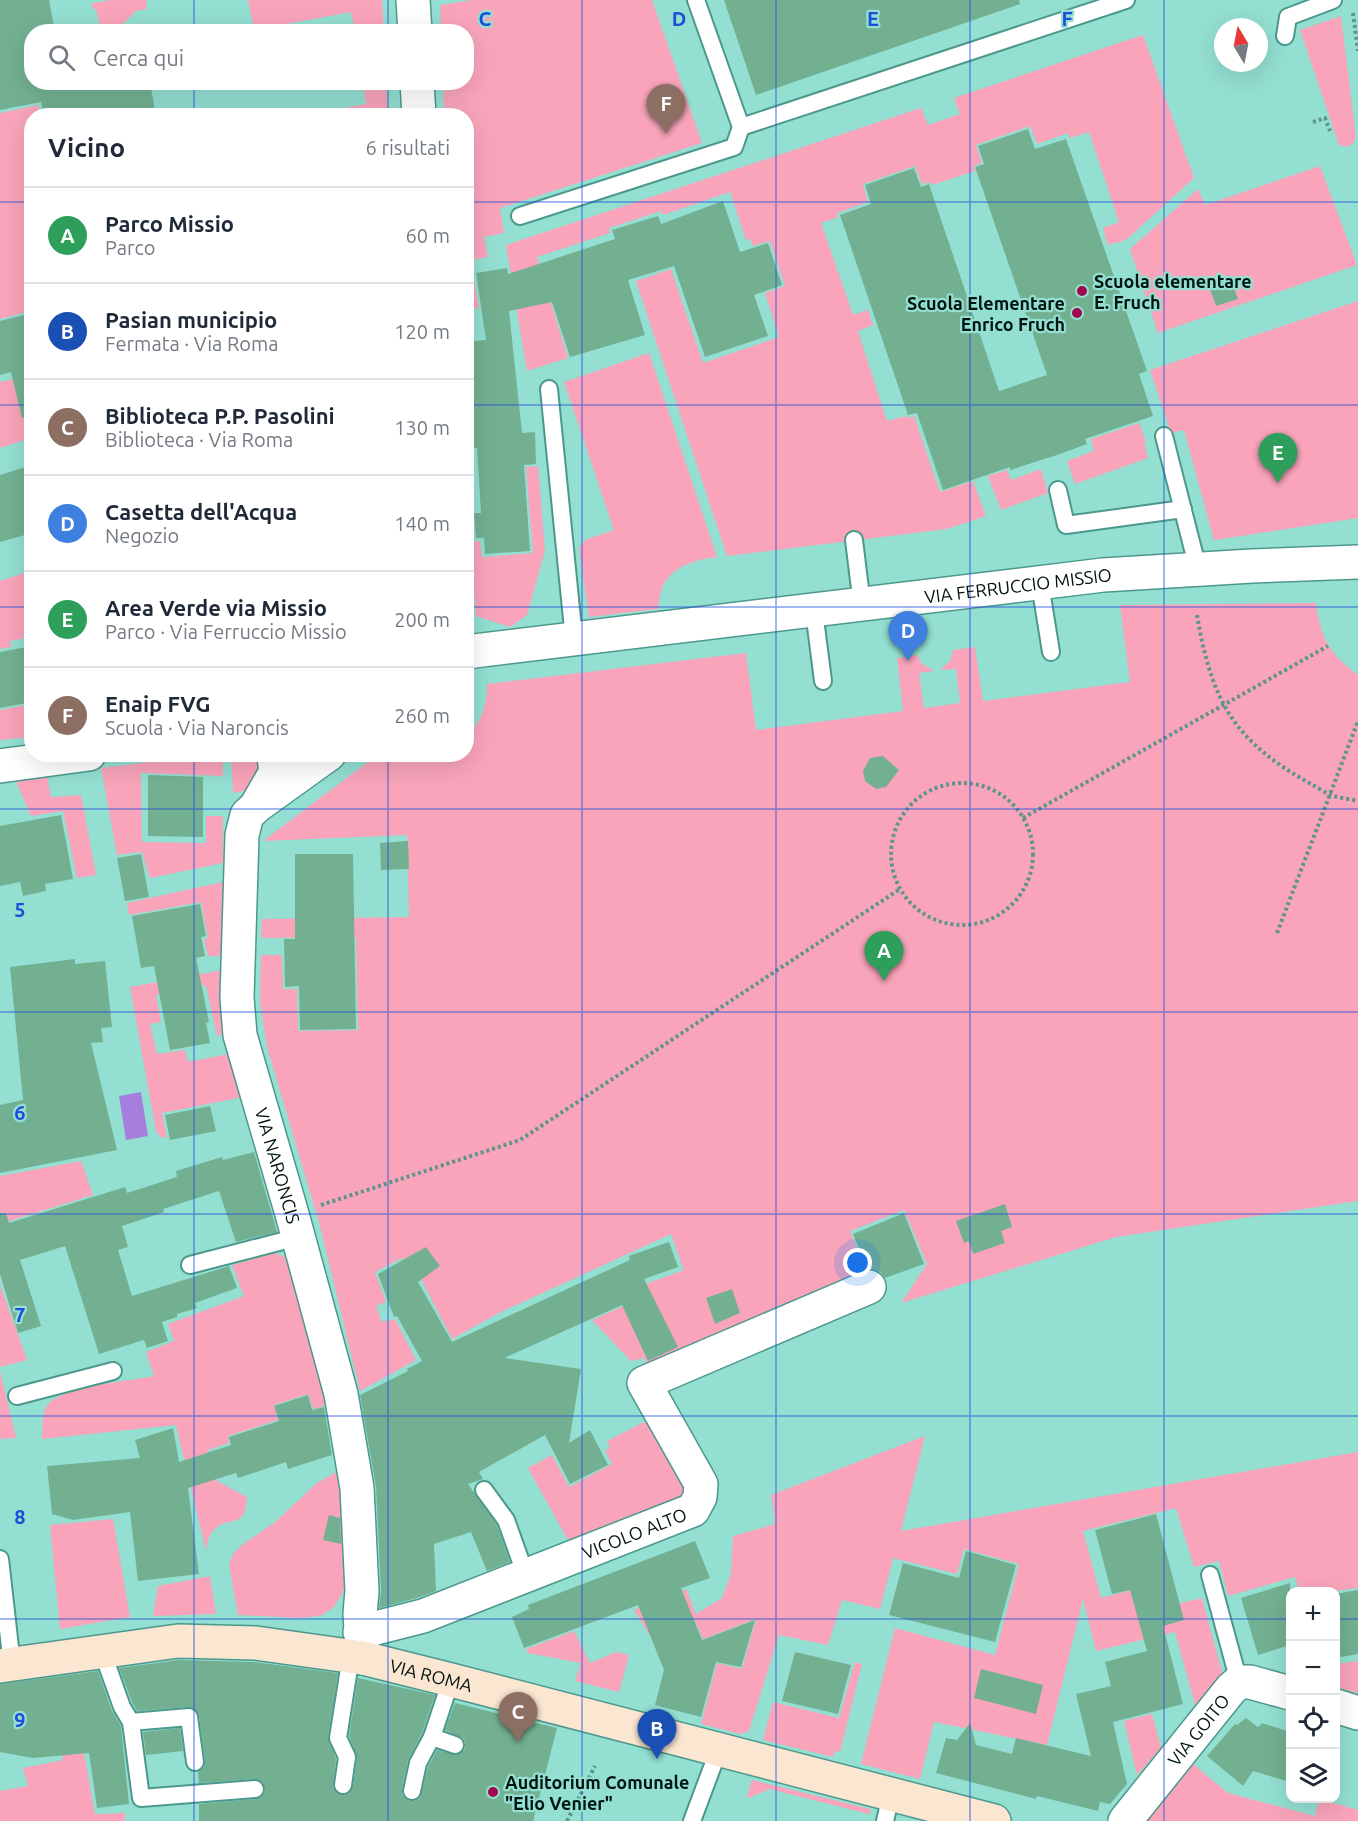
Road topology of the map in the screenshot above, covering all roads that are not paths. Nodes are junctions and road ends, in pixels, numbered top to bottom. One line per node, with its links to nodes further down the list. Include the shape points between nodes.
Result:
1 (413, 0): 5 (street)
2 (696, 0): 9 (lane)
3 (1126, 0): 9 (lane)
4 (1333, 0): 6 (lane, via 1288,17)
5 (414, 24)
6 (1285, 36)
7 (417, 90): 8 (street)
8 (418, 108)
9 (741, 127): 10 (lane, via 734,147)
10 (519, 216)
11 (549, 389): 21 (lane)
12 (1164, 436): 14 (lane)
13 (1058, 490): 14 (lane, via 1066,525)
14 (1183, 509): 17 (lane)
15 (854, 540): 19 (lane)
16 (1358, 562): 17 (street, VIA FERRUCCIO MISSIO)
17 (1198, 569): 18 (street, VIA FERRUCCIO MISSIO, via 1103,575)
18 (1040, 584): 19 (street, VIA FERRUCCIO MISSIO); 23 (lane)
19 (862, 605): 20 (street, VIA FERRUCCIO MISSIO)
20 (814, 611): 21 (street, VIA FERRUCCIO MISSIO); 24 (lane)
21 (574, 639): 22 (street, VIA FERRUCCIO MISSIO)
22 (474, 651)
23 (1051, 652)
24 (823, 681)
25 (29, 762): 30 (street)
26 (274, 762): 31 (street, via 276,772)
27 (288, 762): 28 (street)
28 (303, 762)
29 (318, 762): 31 (street, VIA NARONCIS)
30 (0, 766)
31 (258, 805): 32 (street, VIA NARONCIS, via 247,815 242,835 237,998 240,1035)
32 (295, 1226): 33 (lane); 42 (street, VIA NARONCIS, via 338,1384 357,1488 362,1591)
33 (190, 1265)
34 (869, 1287): 40 (street, VICOLO ALTO, via 644,1383 701,1484 693,1510)
35 (113, 1371): 36 (lane)
36 (17, 1396)
37 (484, 1490): 40 (lane, via 506,1520)
38 (0, 1558): 44 (lane)
39 (1210, 1575): 47 (lane)
40 (526, 1576): 41 (street, VICOLO ALTO)
41 (417, 1617): 42 (street, VICOLO ALTO); 45 (street, via 402,1636 401,1650)
42 (351, 1642): 43 (main road, VIA ROMA, via 178,1641); 45 (main road, VIA ROMA); 56 (lane, via 338,1738 347,1757)
43 (102, 1651): 44 (main road, VIA ROMA); 51 (lane)
44 (6, 1665)
45 (409, 1670): 46 (main road, VIA ROMA)
46 (451, 1680): 52 (lane); 54 (main road, VIA ROMA)
47 (1239, 1682): 48 (street, VIA GOITO); 62 (street, VIA GOITO)
48 (1286, 1692)
49 (1340, 1708): 50 (street)
50 (1358, 1713)
51 (131, 1722): 55 (lane, via 189,1717); 57 (lane, via 141,1797)
52 (432, 1737): 53 (lane); 58 (lane, via 418,1763)
53 (455, 1745)
54 (719, 1749): 59 (main road, VIA ROMA); 60 (lane)
55 (195, 1762)
56 (343, 1785)
57 (255, 1789)
58 (412, 1791)
59 (888, 1808): 61 (main road, VIA ROMA)
60 (694, 1815)
61 (994, 1821)
62 (1125, 1821)

